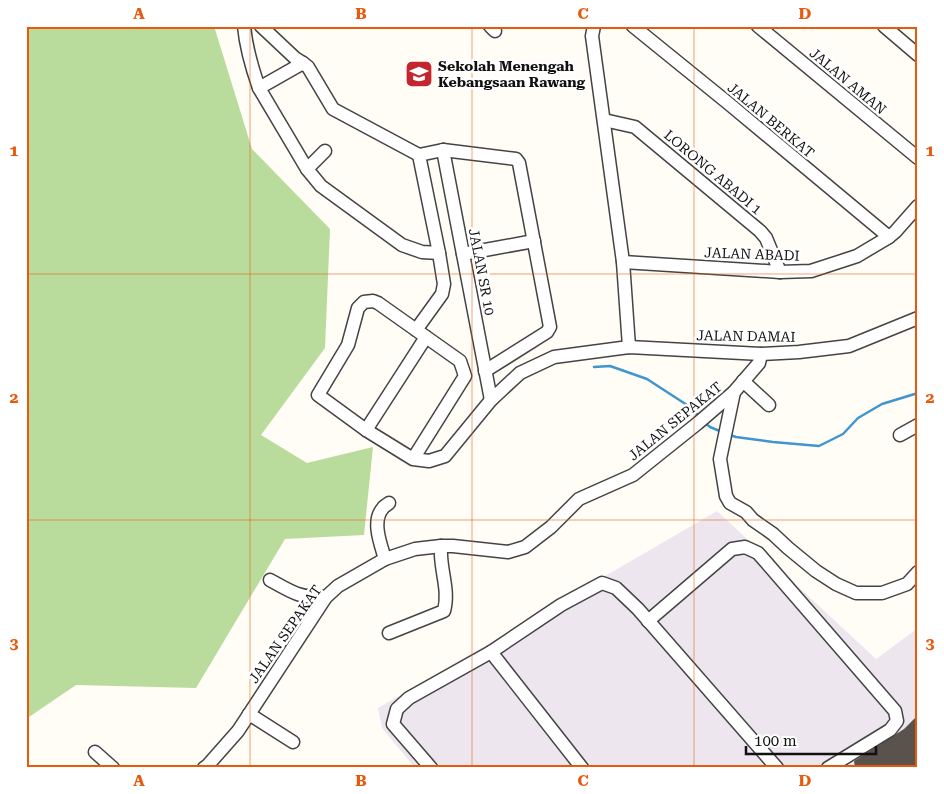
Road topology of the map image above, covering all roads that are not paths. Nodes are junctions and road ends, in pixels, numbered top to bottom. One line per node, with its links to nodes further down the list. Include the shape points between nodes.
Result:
1 (244, 26): 9 (street)
2 (261, 26): 8 (street)
3 (594, 26): 10 (street, via 592,36)
4 (633, 26): 17 (street, JALAN BERKAT)
5 (758, 26): 14 (street, JALAN AMAN)
6 (884, 26): 7 (street)
7 (918, 54)
8 (303, 63): 9 (street); 13 (street, via 334,109)
9 (259, 88): 15 (street)
10 (604, 120): 21 (street); 22 (street, LORONG ABADI 1, via 635,127 760,231)
11 (443, 150): 13 (street); 18 (street, via 518,160); 20 (street, JALAN SR 10)
12 (325, 151): 15 (street)
13 (419, 155): 19 (street)
14 (918, 158)
15 (306, 169): 19 (street, via 321,186 402,245 422,252)
16 (918, 206): 17 (street, JALAN ABADI)
17 (889, 237): 22 (street, JALAN ABADI, via 857,256 812,271)
18 (534, 241): 20 (street); 27 (street, via 550,327)
19 (439, 253): 24 (street, via 444,289)
20 (463, 254): 27 (street, JALAN SR 10)
21 (623, 262): 22 (street, JALAN ABADI); 25 (street)
22 (780, 272)
23 (918, 318): 26 (street, JALAN DAMAI, via 849,346)
24 (421, 333): 33 (street); 33 (street, via 373,301 360,304 348,345 318,395); 35 (street, via 460,361 465,376)
25 (629, 347): 26 (street, JALAN DAMAI); 30 (street, JALAN DAMAI, via 554,357 520,372)
26 (761, 354): 28 (street, JALAN SEPAKAT, via 759,363)
27 (485, 371): 30 (street, JALAN SR 10)
28 (743, 381): 29 (street, JALAN SEPAKAT); 31 (street)
29 (734, 392): 37 (street, JALAN SEPAKAT, via 633,475 579,499 525,547 508,552); 39 (street, via 720,459 730,503 746,512 816,571 856,593 882,592 907,584)
30 (491, 400): 35 (street, JALAN DAMAI, via 445,456 429,461)
31 (769, 405)
32 (918, 425): 34 (street)
33 (366, 430): 35 (street)
34 (900, 435)
35 (413, 459)
36 (389, 503): 38 (street, via 382,508 378,518 378,539)
37 (441, 546): 38 (street, JALAN SEPAKAT, via 415,549); 43 (street, via 447,601 444,611)
38 (385, 559): 41 (street, JALAN SEPAKAT, via 338,586)
39 (918, 572)
40 (270, 580): 41 (street, via 294,594)
41 (326, 597): 45 (street, JALAN SEPAKAT)
42 (648, 621): 44 (street, via 616,588 602,583 561,604); 52 (street); 53 (street, via 732,549 745,546 758,554 895,710 898,721 890,730)
43 (389, 633)
44 (491, 652): 50 (street, via 409,698 397,710 393,724); 51 (street)
45 (249, 714): 46 (street); 49 (street, JALAN SEPAKAT)
46 (293, 742)
47 (94, 752): 48 (street)
48 (113, 768)
49 (204, 768)
50 (431, 768)
51 (582, 768)
52 (777, 768)
53 (828, 768)

